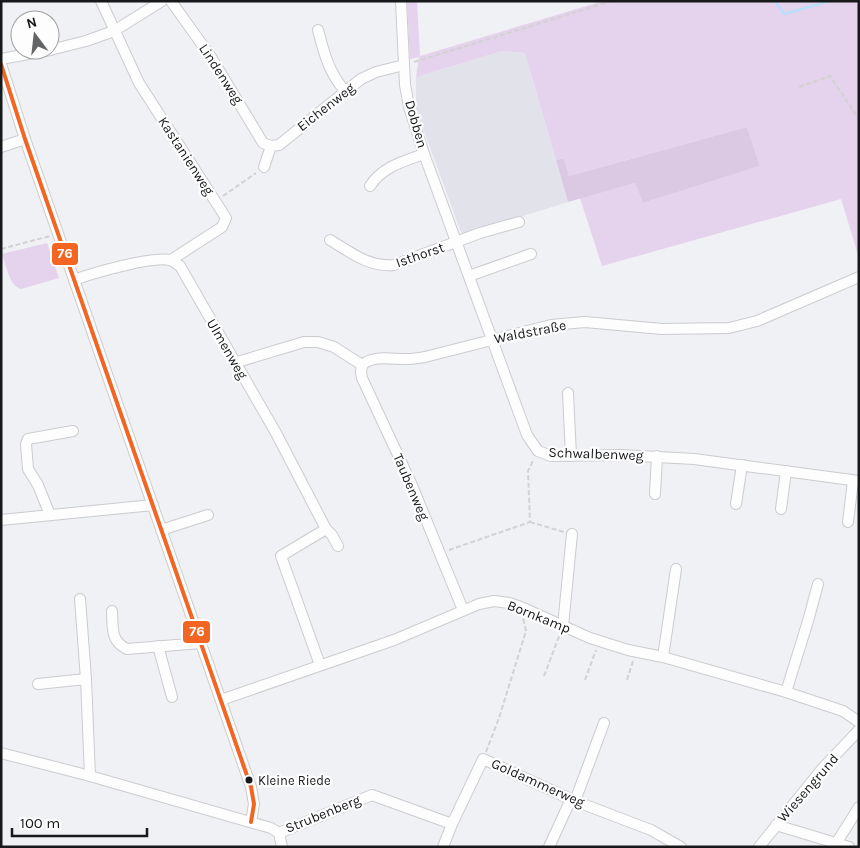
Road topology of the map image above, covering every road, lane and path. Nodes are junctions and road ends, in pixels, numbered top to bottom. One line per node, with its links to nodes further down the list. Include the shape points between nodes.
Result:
1 (101, 1): 7 (street, Kastanienweg)
2 (162, 1): 7 (street)
3 (172, 1): 15 (street, Lindenweg, via 211,57 263,143)
4 (401, 1): 10 (street, Dobben)
5 (612, 1): 10 (path)
6 (318, 30): 12 (street, via 324,57)
7 (114, 31): 8 (street); 20 (street, Kastanienweg, via 139,83)
8 (60, 48)
9 (1, 64): 14 (street)
10 (404, 65): 12 (street, Eichenweg, via 376,72); 17 (street, Dobben, via 409,107)
11 (799, 87): 13 (path, via 830,76)
12 (345, 91): 15 (street, Eichenweg, via 279,145)
13 (859, 119)
14 (25, 139): 16 (street); 22 (street)
15 (271, 146): 18 (street)
16 (1, 147)
17 (424, 154): 19 (street, via 383,171); 24 (street, Dobben)
18 (264, 167): 20 (path)
19 (370, 186)
20 (215, 201): 27 (street, Kastanienweg, via 226,218 222,227)
21 (519, 222): 24 (street)
22 (58, 234): 25 (path); 30 (street)
23 (330, 240): 24 (street, Isthorst, via 368,263 383,266)
24 (457, 242): 28 (street, Dobben)
25 (1, 249)
26 (531, 254): 28 (street)
27 (171, 260): 30 (street, via 120,267); 32 (street, Ulmenweg, via 180,266)
28 (469, 276): 31 (street, Dobben)
29 (859, 277): 31 (street, Waldstraße, via 757,321 729,328 662,329 585,322 551,325)
30 (74, 280): 44 (street)
31 (492, 339): 33 (street, Waldstraße, via 425,357 375,358); 36 (street, Schwalbenweg, via 527,435)
32 (234, 363): 33 (street, via 304,342 318,342 334,347); 52 (street, Ulmenweg, via 276,433)
33 (362, 365): 55 (street, Taubenweg, via 362,378)
34 (568, 394): 37 (street)
35 (73, 431): 46 (street, via 28,439 26,444 28,469)
36 (538, 451): 37 (street, Schwalbenweg, via 551,456); 49 (path, via 528,471)
37 (571, 456): 38 (street, Schwalbenweg)
38 (657, 456): 39 (street, Schwalbenweg); 42 (street, Schwalbenweg)
39 (742, 465): 40 (street, Schwalbenweg); 43 (street)
40 (786, 471): 41 (street, Schwalbenweg); 45 (street)
41 (856, 481): 50 (street, Schwalbenweg)
42 (655, 494)
43 (736, 504)
44 (153, 505): 46 (street); 51 (street)
45 (781, 509)
46 (50, 515): 48 (street)
47 (208, 515): 51 (street)
48 (1, 520)
49 (530, 522): 53 (path); 55 (path)
50 (848, 522)
51 (161, 530): 64 (street)
52 (326, 530): 54 (street, Ulmenweg); 68 (street, via 281,556)
53 (572, 534): 62 (street)
54 (338, 546)
55 (440, 554): 60 (street, Taubenweg)
56 (676, 569): 67 (street)
57 (818, 584): 74 (street)
58 (80, 599): 70 (street)
59 (521, 607): 60 (street, Bornkamp, via 494,601); 62 (street, Bornkamp); 81 (path, via 526,631)
60 (463, 610): 68 (street, Bornkamp, via 394,640)
61 (112, 611): 65 (street, via 114,635 120,646 126,649)
62 (563, 626): 63 (street, Bornkamp); 69 (path)
63 (600, 641): 66 (street, Bornkamp); 71 (path)
64 (201, 643): 65 (street); 76 (street)
65 (158, 646): 75 (street)
66 (637, 651): 67 (street, Bornkamp); 72 (path)
67 (663, 656): 74 (street, Bornkamp)
68 (320, 665): 76 (street, Bornkamp)
69 (544, 676)
70 (86, 679): 73 (street); 82 (street)
71 (585, 680)
72 (626, 680)
73 (38, 684)
74 (786, 692): 77 (street, Bornkamp, via 843,711)
75 (172, 697)
76 (221, 700): 85 (street, via 251,787 254,804)
77 (859, 722)
78 (604, 723): 83 (street)
79 (859, 730): 87 (street, Wiesengrund)
80 (1, 753): 82 (street)
81 (483, 758): 83 (street, Goldammerweg); 86 (street, Goldammerweg)
82 (90, 776): 85 (street)
83 (573, 800): 92 (street); 93 (street, Goldammerweg, via 652,830)
84 (859, 807): 89 (street)
85 (251, 822): 88 (street)
86 (452, 824): 88 (street, Strubenberg, via 372,795); 91 (street, Goldammerweg)
87 (776, 824): 89 (street); 94 (street, Wiesengrund)
88 (278, 833): 90 (street)
89 (837, 842): 95 (street)
90 (282, 847)
91 (443, 847)
92 (549, 847)
93 (682, 847)
94 (759, 847)
95 (849, 847)

